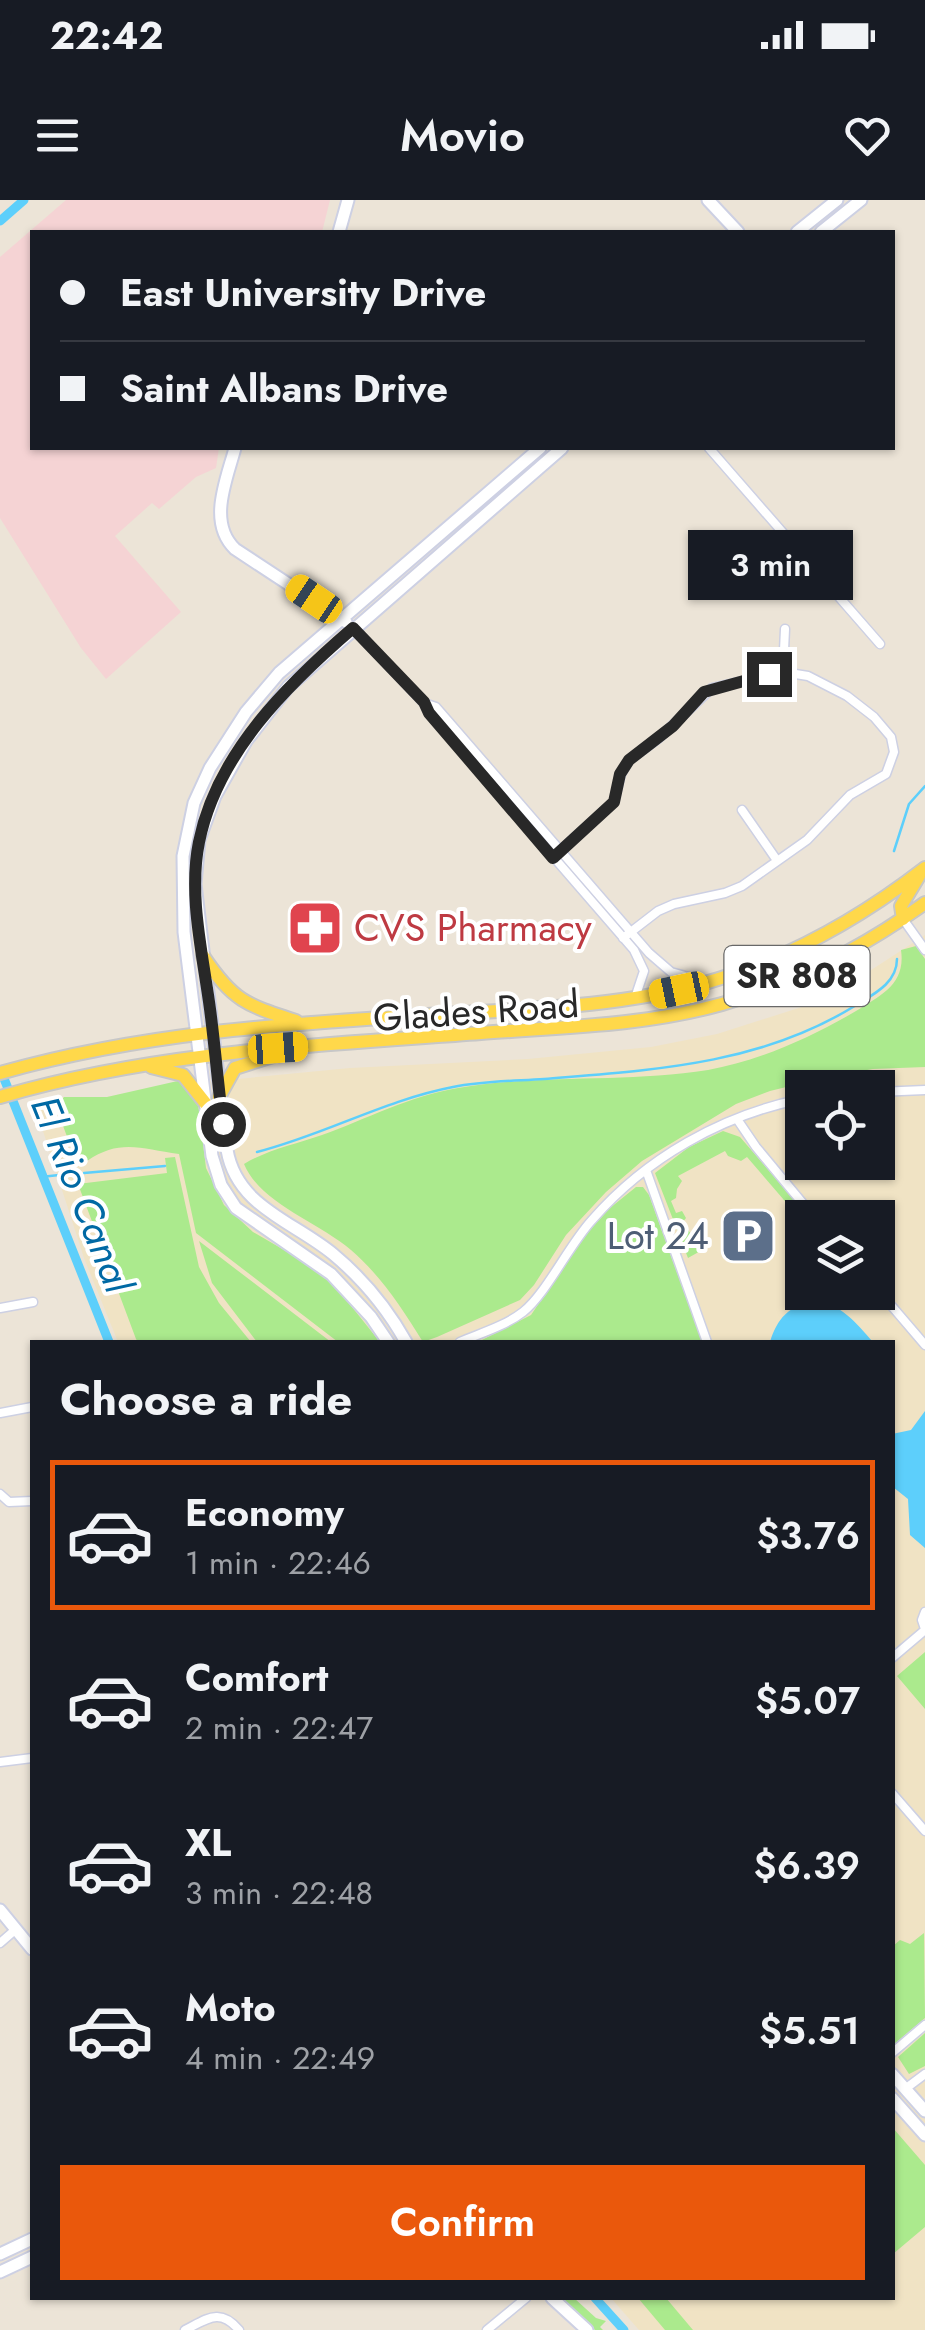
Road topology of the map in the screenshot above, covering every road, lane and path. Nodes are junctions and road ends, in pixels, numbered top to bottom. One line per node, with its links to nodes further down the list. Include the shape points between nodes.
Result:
1 (348, 200): 5 (street)
2 (708, 200): 6 (street)
3 (837, 200): 7 (street)
4 (861, 200): 8 (street)
5 (340, 230)
6 (736, 230)
7 (800, 230)
8 (824, 230)
9 (234, 450): 13 (street, via 221,501 224,536)
10 (538, 450): 13 (street)
11 (560, 450): 14 (street)
12 (711, 450): 16 (street)
13 (341, 618): 14 (street); 32 (street, via 246,712 194,803 181,886)
14 (353, 628): 19 (street, via 436,707); 26 (street, via 267,713 208,810 196,871)
15 (785, 629): 17 (street)
16 (880, 644)
17 (783, 672): 19 (street, via 704,692 629,760 614,802); 20 (street, via 808,676 861,706 886,730 894,752 886,774 850,795 807,840)
18 (742, 810): 20 (street)
19 (557, 854): 24 (street)
20 (776, 859): 24 (street, via 734,890 674,904)
21 (924, 869): 23 (main road, via 902,906); 27 (main road, Glades Road / SR 808, via 818,939)
22 (925, 903): 23 (main road, Glades Road / SR 808)
23 (903, 919): 25 (street); 33 (main road, Glades Road / SR 808, via 794,978 718,1005 615,1023)
24 (627, 935): 27 (street, via 671,972); 28 (street, via 643,963)
25 (925, 950)
26 (203, 956): 30 (main road, via 238,999); 31 (street)
27 (708, 982): 28 (main road, Glades Road / SR 808)
28 (634, 998): 29 (main road, Glades Road / SR 808)
29 (496, 1011): 30 (main road, Glades Road / SR 808); 33 (main road)
30 (303, 1023): 31 (main road, Glades Road / SR 808)
31 (213, 1030): 32 (main road, Glades Road / SR 808); 35 (street)
32 (197, 1032): 36 (street); 38 (main road, Glades Road / SR 808)
33 (465, 1034): 34 (main road, Glades Road / SR 808)
34 (318, 1045): 35 (main road, Glades Road / SR 808); 41 (main road, via 240,1065)
35 (215, 1054): 36 (main road, Glades Road / SR 808); 41 (street)
36 (200, 1056): 37 (main road, Glades Road / SR 808); 43 (street)
37 (138, 1065): 42 (main road, Glades Road / SR 808); 43 (main road, via 180,1074)
38 (0, 1072)
39 (925, 1090): 40 (street)
40 (895, 1091)
41 (220, 1097): 52 (street, via 229,1163 242,1188 355,1274)
42 (0, 1098)
43 (206, 1104): 51 (street, via 216,1172 236,1208 331,1274)
44 (785, 1104): 45 (street)
45 (737, 1119): 46 (street); 47 (street)
46 (646, 1170): 53 (street, via 575,1238 525,1311); 54 (street)
47 (800, 1200)
48 (33, 1302): 49 (street)
49 (0, 1308)
50 (895, 1310): 55 (street)
51 (387, 1340)
52 (405, 1340)
53 (464, 1340)
54 (706, 1340)
55 (925, 1345)
56 (30, 1407): 57 (street)
57 (0, 1413)
58 (1, 1495): 59 (street)
59 (30, 1502)
60 (925, 1612): 61 (street)
61 (925, 1630): 62 (street)
62 (895, 1655)
63 (30, 1758): 64 (street)
64 (0, 1762)
65 (895, 1796): 66 (street)
66 (925, 1831)
67 (0, 1910): 68 (street)
68 (15, 1930): 69 (street); 70 (street)
69 (0, 1943)
70 (30, 1947)
71 (925, 2026): 72 (street)
72 (895, 2051)
73 (925, 2074): 75 (street)
74 (895, 2077): 75 (street)
75 (906, 2089): 76 (street); 78 (street)
76 (895, 2097)
77 (895, 2100): 79 (street)
78 (925, 2111)
79 (925, 2135)
80 (30, 2241): 81 (street)
81 (0, 2254)
82 (30, 2258): 83 (street)
83 (0, 2272)
84 (524, 2300): 88 (street)
85 (554, 2300): 89 (street)
86 (185, 2330): 87 (street, via 226,2317)
87 (239, 2330)
88 (488, 2330)
89 (587, 2330)

